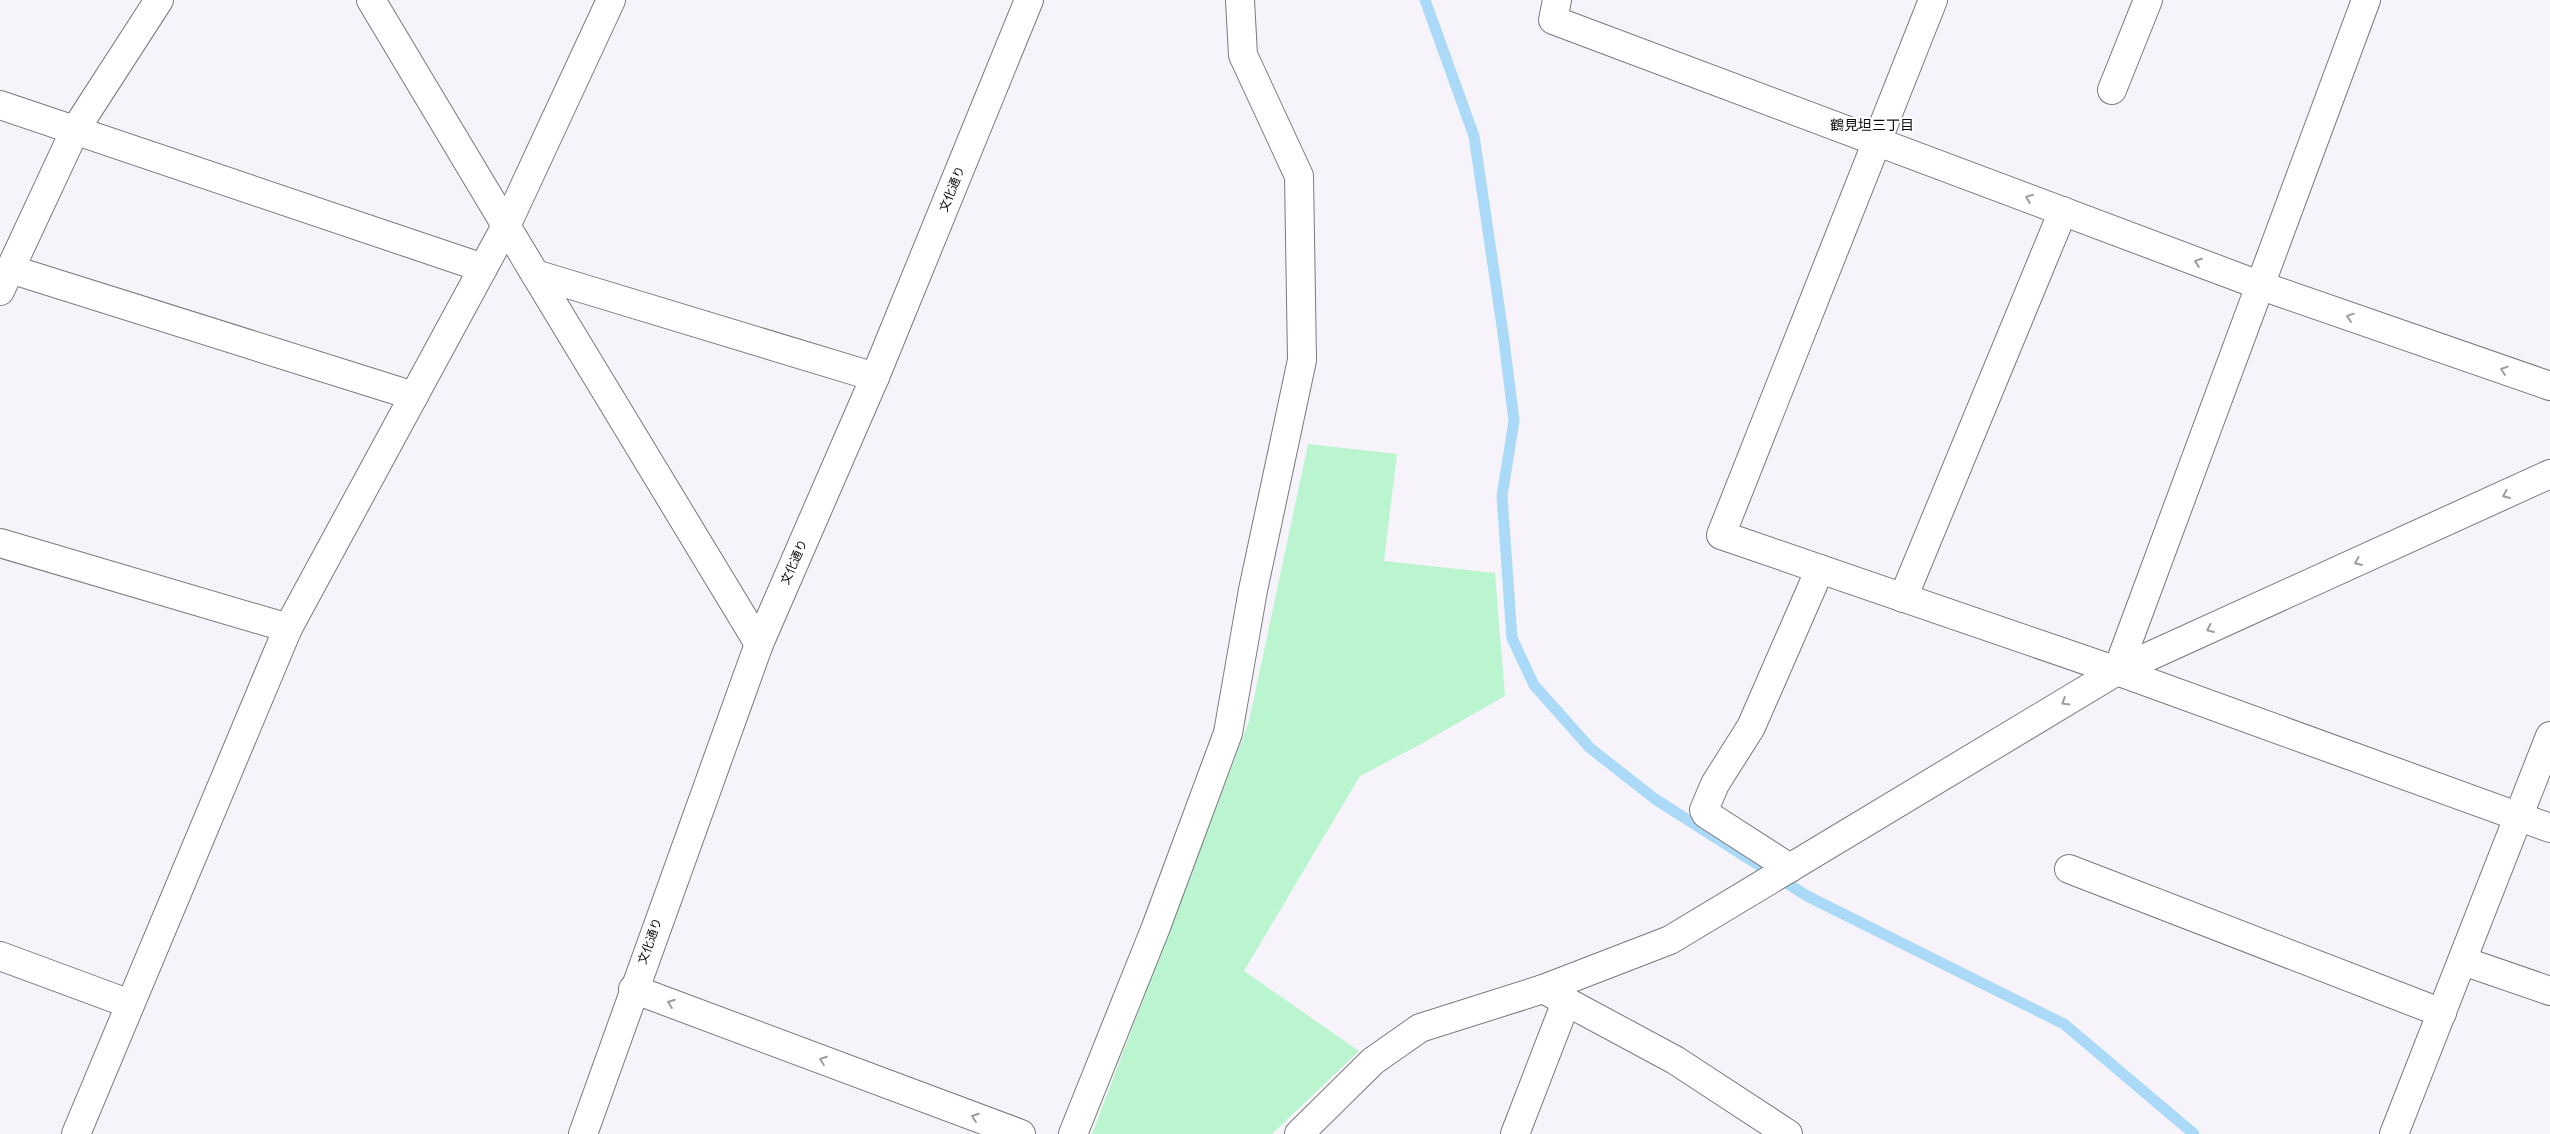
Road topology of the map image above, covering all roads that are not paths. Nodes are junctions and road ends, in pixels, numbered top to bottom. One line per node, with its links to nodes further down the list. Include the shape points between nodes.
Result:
1 (159, 0): 12 (street)
2 (371, 0): 15 (street)
3 (611, 0): 15 (street)
4 (1240, 0): 45 (street, via 1243,55 1299,176 1302,360 1253,590 1228,733 1156,927)
5 (1557, 0): 13 (street, via 1553,20)
6 (1933, 0): 13 (street)
7 (2366, 0): 19 (street)
8 (1024, 1): 20 (street, 文化通り)
9 (2144, 1): 10 (street)
10 (2112, 90)
11 (0, 105): 12 (street)
12 (75, 130): 16 (street); 18 (street)
13 (1878, 141): 14 (street, one-way to 13); 25 (street, via 1721,535)
14 (2063, 211): 19 (street, one-way to 14); 26 (street)
15 (506, 224): 16 (street); 17 (street)
16 (483, 268): 22 (street)
17 (535, 274): 20 (street); 28 (street)
18 (5, 280): 22 (street)
19 (2259, 285): 21 (street, one-way to 19); 29 (street)
20 (875, 377): 28 (street, 文化通り)
21 (2550, 386)
22 (414, 396): 27 (street)
23 (2550, 474): 29 (street, one-way to 29)
24 (0, 544): 27 (street)
25 (1820, 569): 26 (street); 33 (street, via 1751,727 1715,784 1704,810)
26 (1903, 598): 29 (street)
27 (288, 628): 40 (street)
28 (758, 644): 37 (street, 文化通り)
29 (2117, 671): 31 (street); 33 (street, one-way to 33)
30 (2550, 736): 31 (street)
31 (2520, 817): 32 (street); 36 (street)
32 (2550, 828)
33 (1790, 868): 39 (street, via 1670,940)
34 (2069, 869): 41 (street)
35 (0, 956): 40 (street)
36 (2463, 961): 38 (street); 41 (street)
37 (633, 989): 43 (street, 文化通り); 44 (street, one-way to 37)
38 (2550, 991)
39 (1555, 996): 46 (street, via 1420,1028 1373,1061); 47 (street); 48 (street, via 1675,1060)
40 (130, 1004): 42 (street)
41 (2442, 1013): 49 (street)
42 (76, 1134)
43 (583, 1134)
44 (1021, 1134)
45 (1073, 1134)
46 (1299, 1134)
47 (1515, 1134)
48 (1788, 1134)
49 (2394, 1134)

